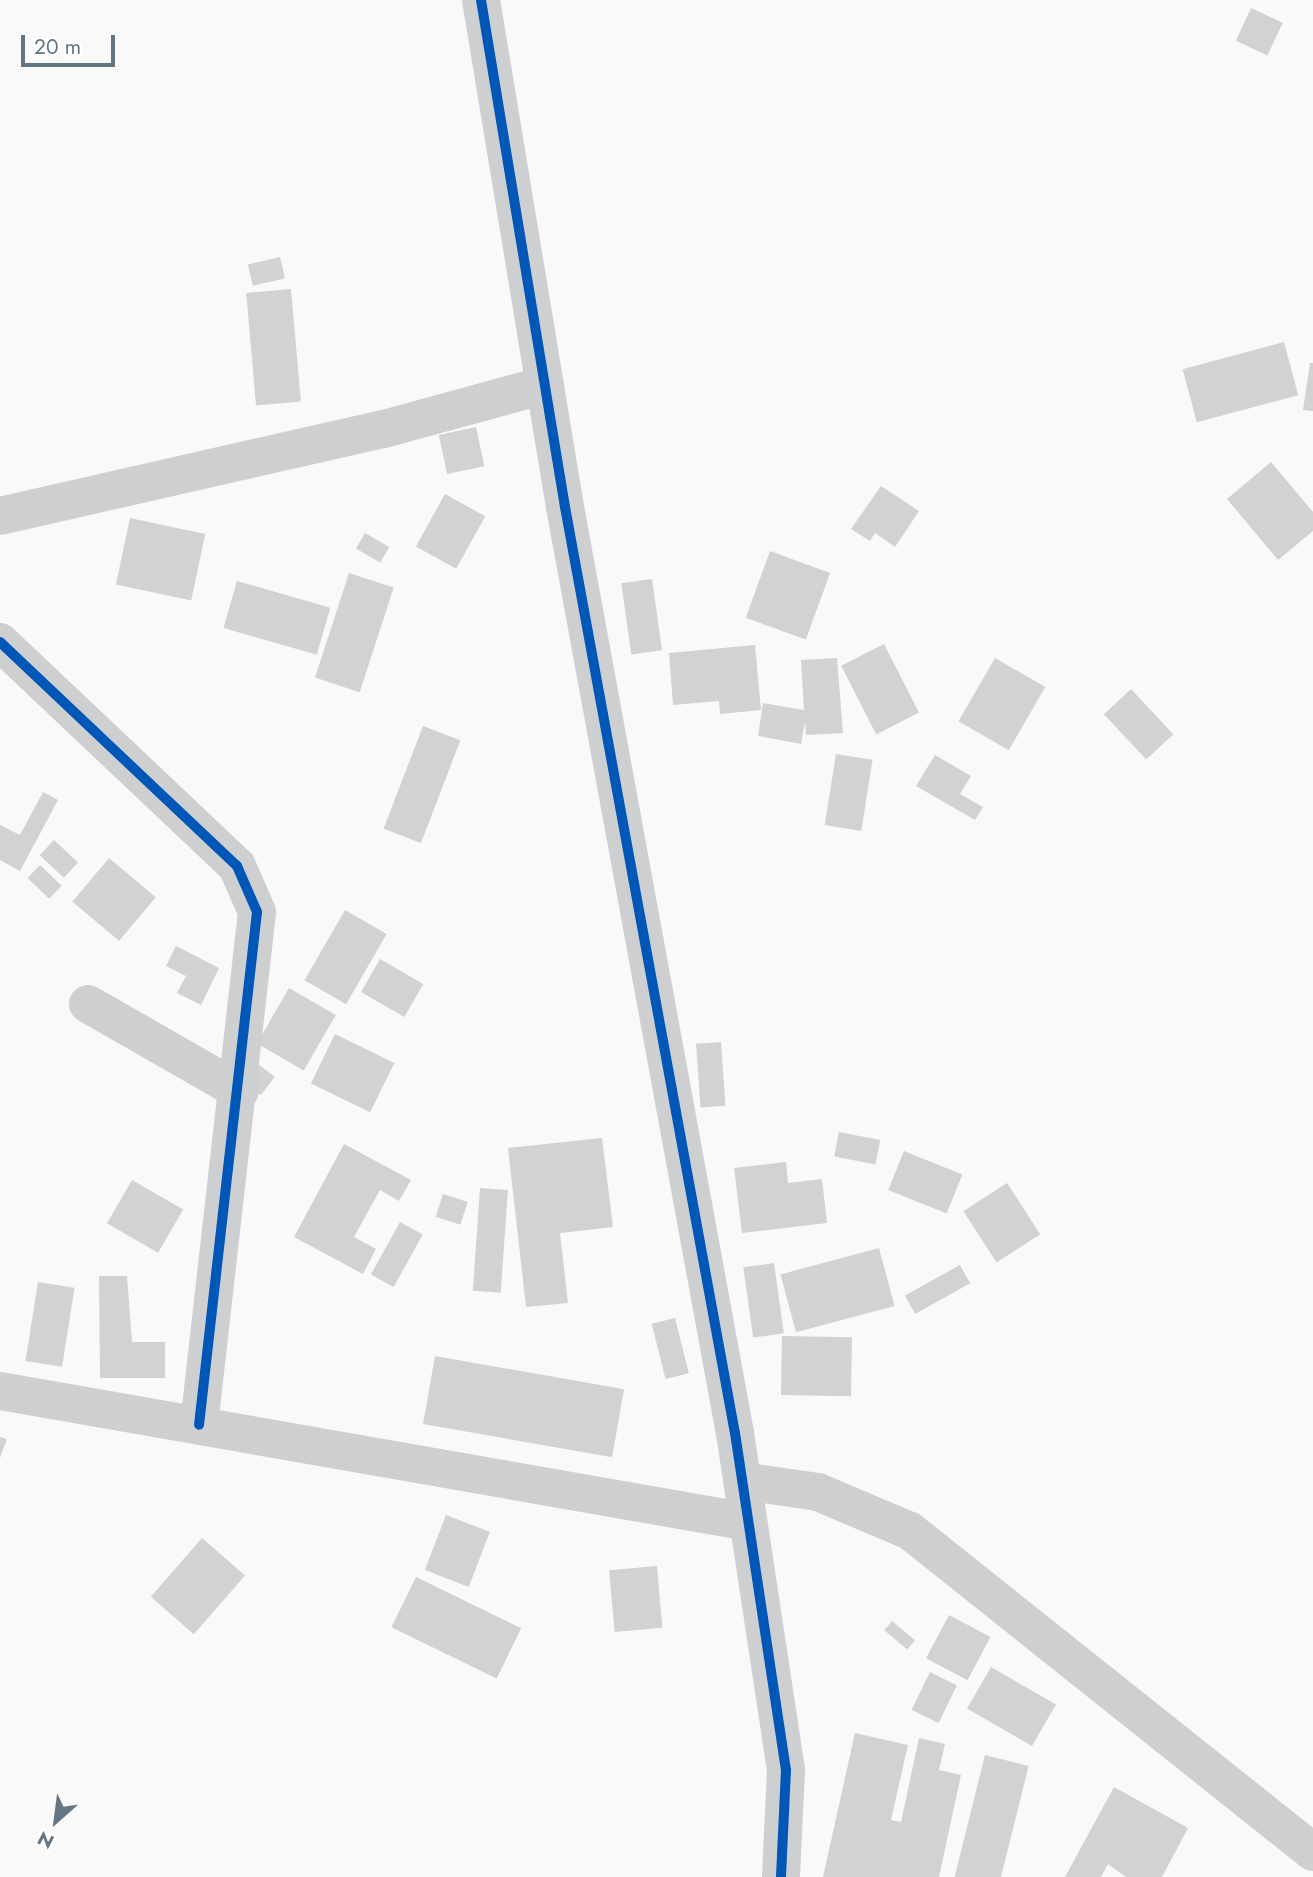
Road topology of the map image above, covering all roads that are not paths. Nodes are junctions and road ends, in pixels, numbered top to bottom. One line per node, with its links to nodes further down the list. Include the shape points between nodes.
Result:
1 (481, 0): 2 (street)
2 (545, 385): 3 (street, via 384,429); 9 (street)
3 (0, 516)
4 (0, 642): 6 (street, via 237,866 257,912)
5 (88, 1004): 6 (street)
6 (240, 1091): 8 (street)
7 (0, 1391): 8 (street)
8 (199, 1425): 10 (street)
9 (742, 1481): 10 (street); 11 (street, via 818,1492 910,1531)
10 (748, 1522): 12 (street, via 786,1770)
11 (1313, 1852)
12 (781, 1877)

